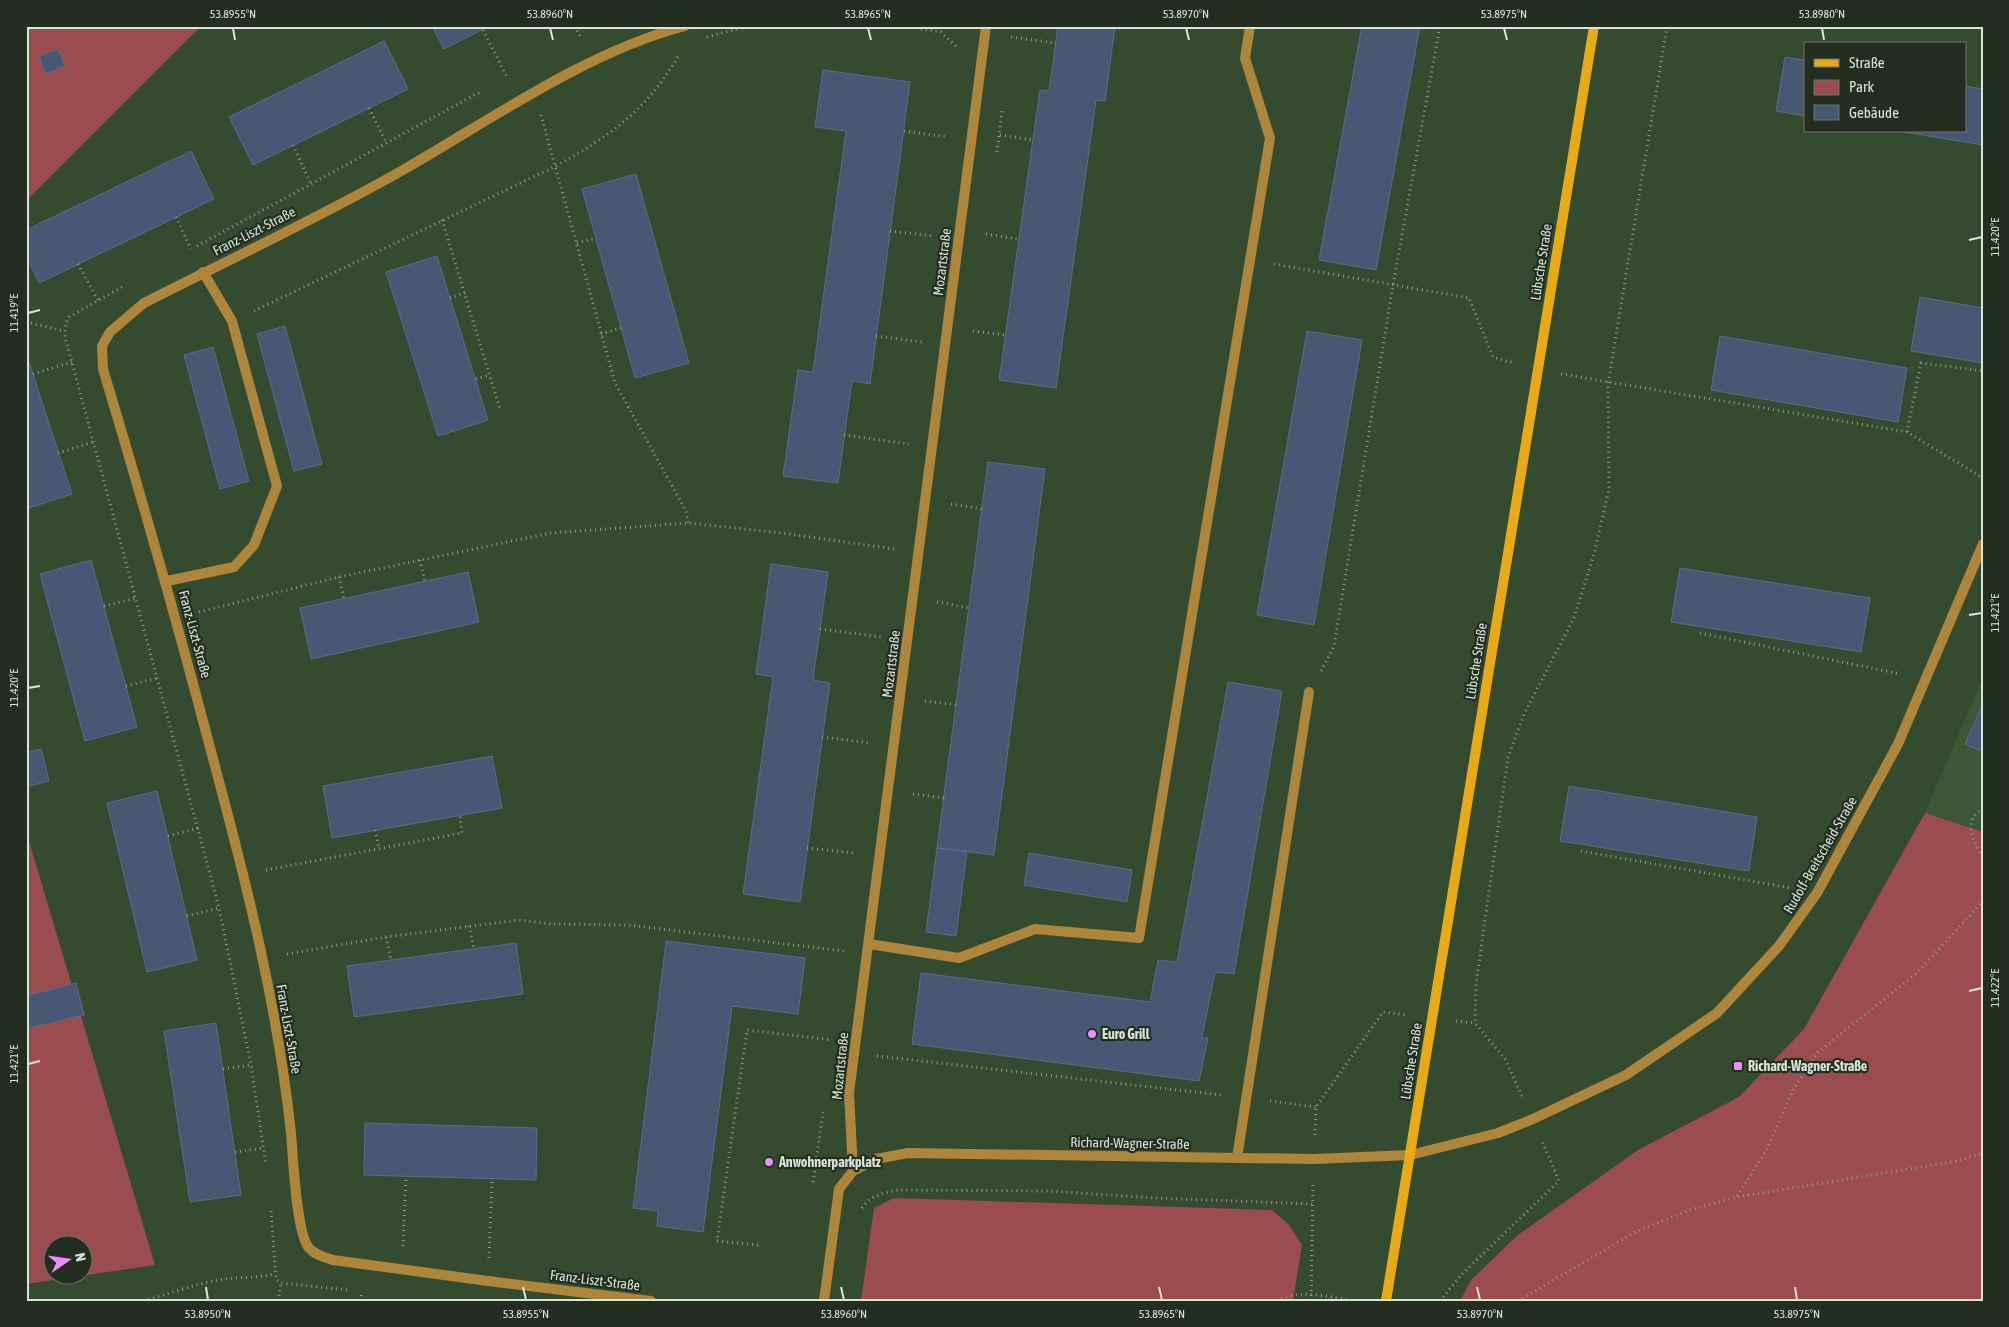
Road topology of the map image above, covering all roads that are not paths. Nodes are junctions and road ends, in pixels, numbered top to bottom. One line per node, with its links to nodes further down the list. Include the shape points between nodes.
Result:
1 (685, 26): 5 (street, Franz-Liszt-Straße, via 629,45 534,93 400,171)
2 (986, 26): 9 (street, Mozartstraße)
3 (1250, 26): 9 (street, via 1244,58 1270,138 1139,938 1035,929 958,958)
4 (1594, 26): 10 (street, Lübsche Straße)
5 (203, 272): 7 (street, Franz-Liszt-Straße, via 144,303 110,332 102,346 103,369); 7 (street, via 232,321 278,486 254,545 234,567)
6 (1983, 544): 10 (street, Rudolf-Breitscheid-Straße, via 1898,744 1817,893 1779,946 1717,1013 1626,1075 1533,1119 1498,1133)
7 (167, 581): 13 (street, Franz-Liszt-Straße, via 244,874 262,959 287,1098 299,1215 307,1246 316,1255 333,1260)
8 (1309, 692): 11 (street)
9 (869, 944): 12 (street, Mozartstraße, via 849,1093)
10 (1410, 1155): 11 (street, Richard-Wagner-Straße); 15 (street, Lübsche Straße)
11 (1237, 1158): 12 (street, Richard-Wagner-Straße, via 908,1153 876,1159)
12 (853, 1171): 14 (street, via 839,1190)
13 (651, 1301)
14 (824, 1301)
15 (1386, 1301)

